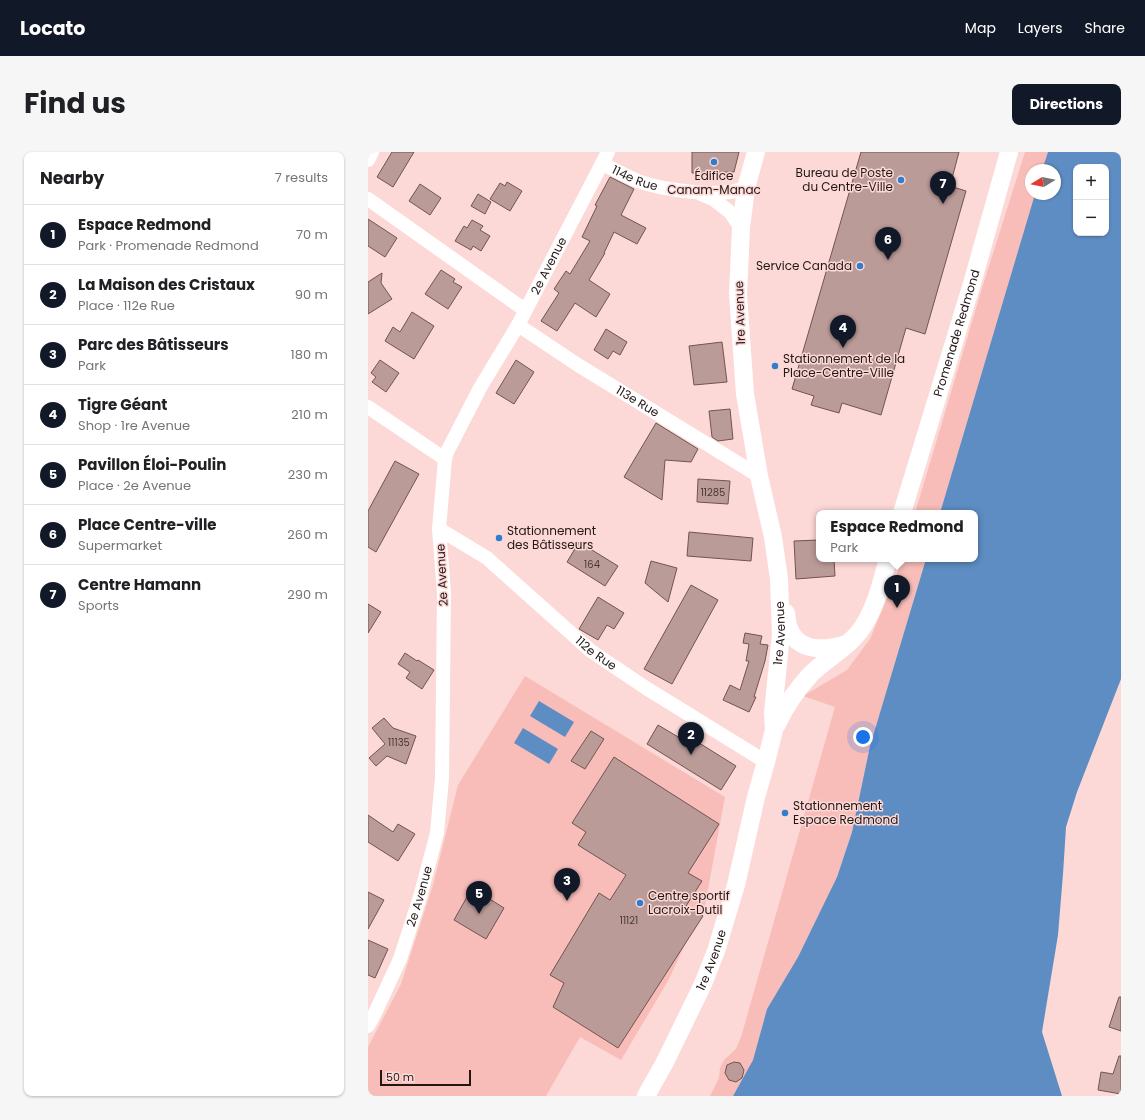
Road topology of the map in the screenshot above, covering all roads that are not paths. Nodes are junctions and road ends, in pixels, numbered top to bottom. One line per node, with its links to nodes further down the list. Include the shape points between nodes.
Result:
1 (372, 152): 5 (street)
2 (756, 152): 6 (street, 1re Avenue)
3 (1009, 152): 15 (street, Promenade Redmond)
4 (605, 158): 7 (street, 114e Rue, via 638,181 662,188); 10 (street, 2e Avenue)
5 (368, 160)
6 (746, 188): 7 (street, 114e Rue, via 731,192); 9 (street, 1re Avenue)
7 (693, 191): 9 (street, 114e Rue, via 713,199 730,212)
8 (368, 199): 10 (street)
9 (741, 228): 14 (street, 1re Avenue, via 738,294 740,339 745,394)
10 (526, 310): 11 (street, 2e Avenue)
11 (518, 325): 13 (street, 2e Avenue, via 480,388); 14 (street, 113e Rue, via 578,365)
12 (368, 407): 13 (street)
13 (445, 459): 16 (street, 2e Avenue)
14 (759, 476): 18 (street, 1re Avenue, via 773,537)
15 (903, 510)
16 (439, 529): 21 (street, 112e Rue, via 487,558 591,651); 22 (street, 2e Avenue, via 444,593 442,778 437,833 400,958)
17 (887, 562): 19 (street, via 871,612 862,628)
18 (779, 579): 19 (street, via 789,629 796,640 804,646 818,648); 20 (street, 1re Avenue, via 781,634 773,713)
19 (848, 643): 20 (street, via 810,675 787,703)
20 (774, 730): 21 (street, 1re Avenue)
21 (766, 762): 23 (street, 1re Avenue, via 736,884 716,950 703,984)
22 (368, 1026)
23 (646, 1096)

